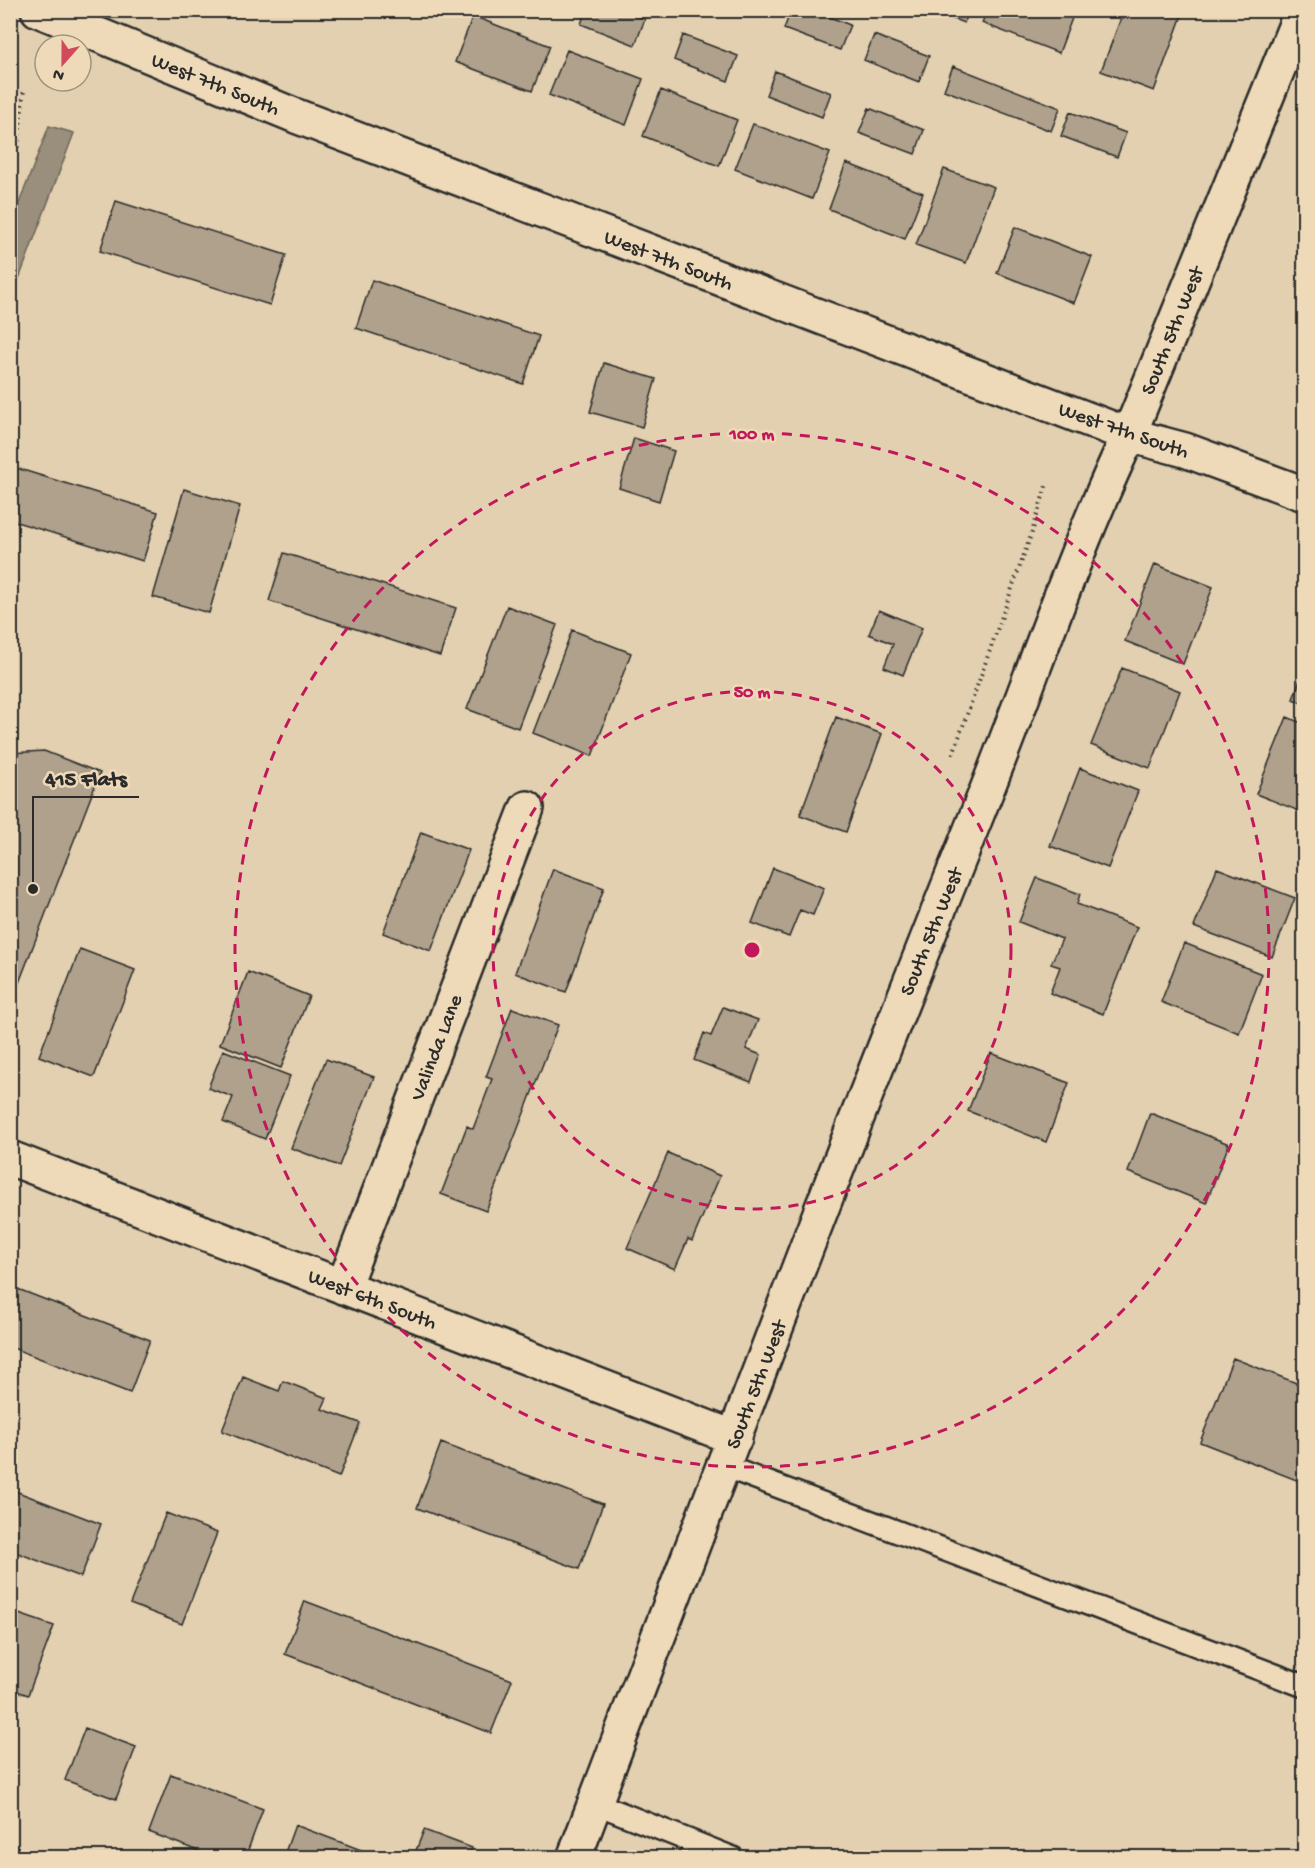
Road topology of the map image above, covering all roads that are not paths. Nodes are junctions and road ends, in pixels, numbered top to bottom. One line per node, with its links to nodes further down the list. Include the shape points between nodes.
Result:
1 (38, 10): 3 (street, West 7th South, via 296,116)
2 (1302, 10): 3 (street, South 5th West)
3 (1129, 435): 4 (street, West 7th South, via 1185,450); 8 (street, South 5th West, via 1099,499)
4 (1305, 494)
5 (526, 808): 7 (street, Valinda Lane)
6 (10, 1158): 7 (street, West 6th South)
7 (343, 1287): 8 (street, West 6th South)
8 (729, 1452): 9 (lane); 10 (street, South 5th West)
9 (1305, 1686)
10 (595, 1803): 11 (street, South 5th West); 12 (lane)
11 (573, 1857)
12 (733, 1857)

